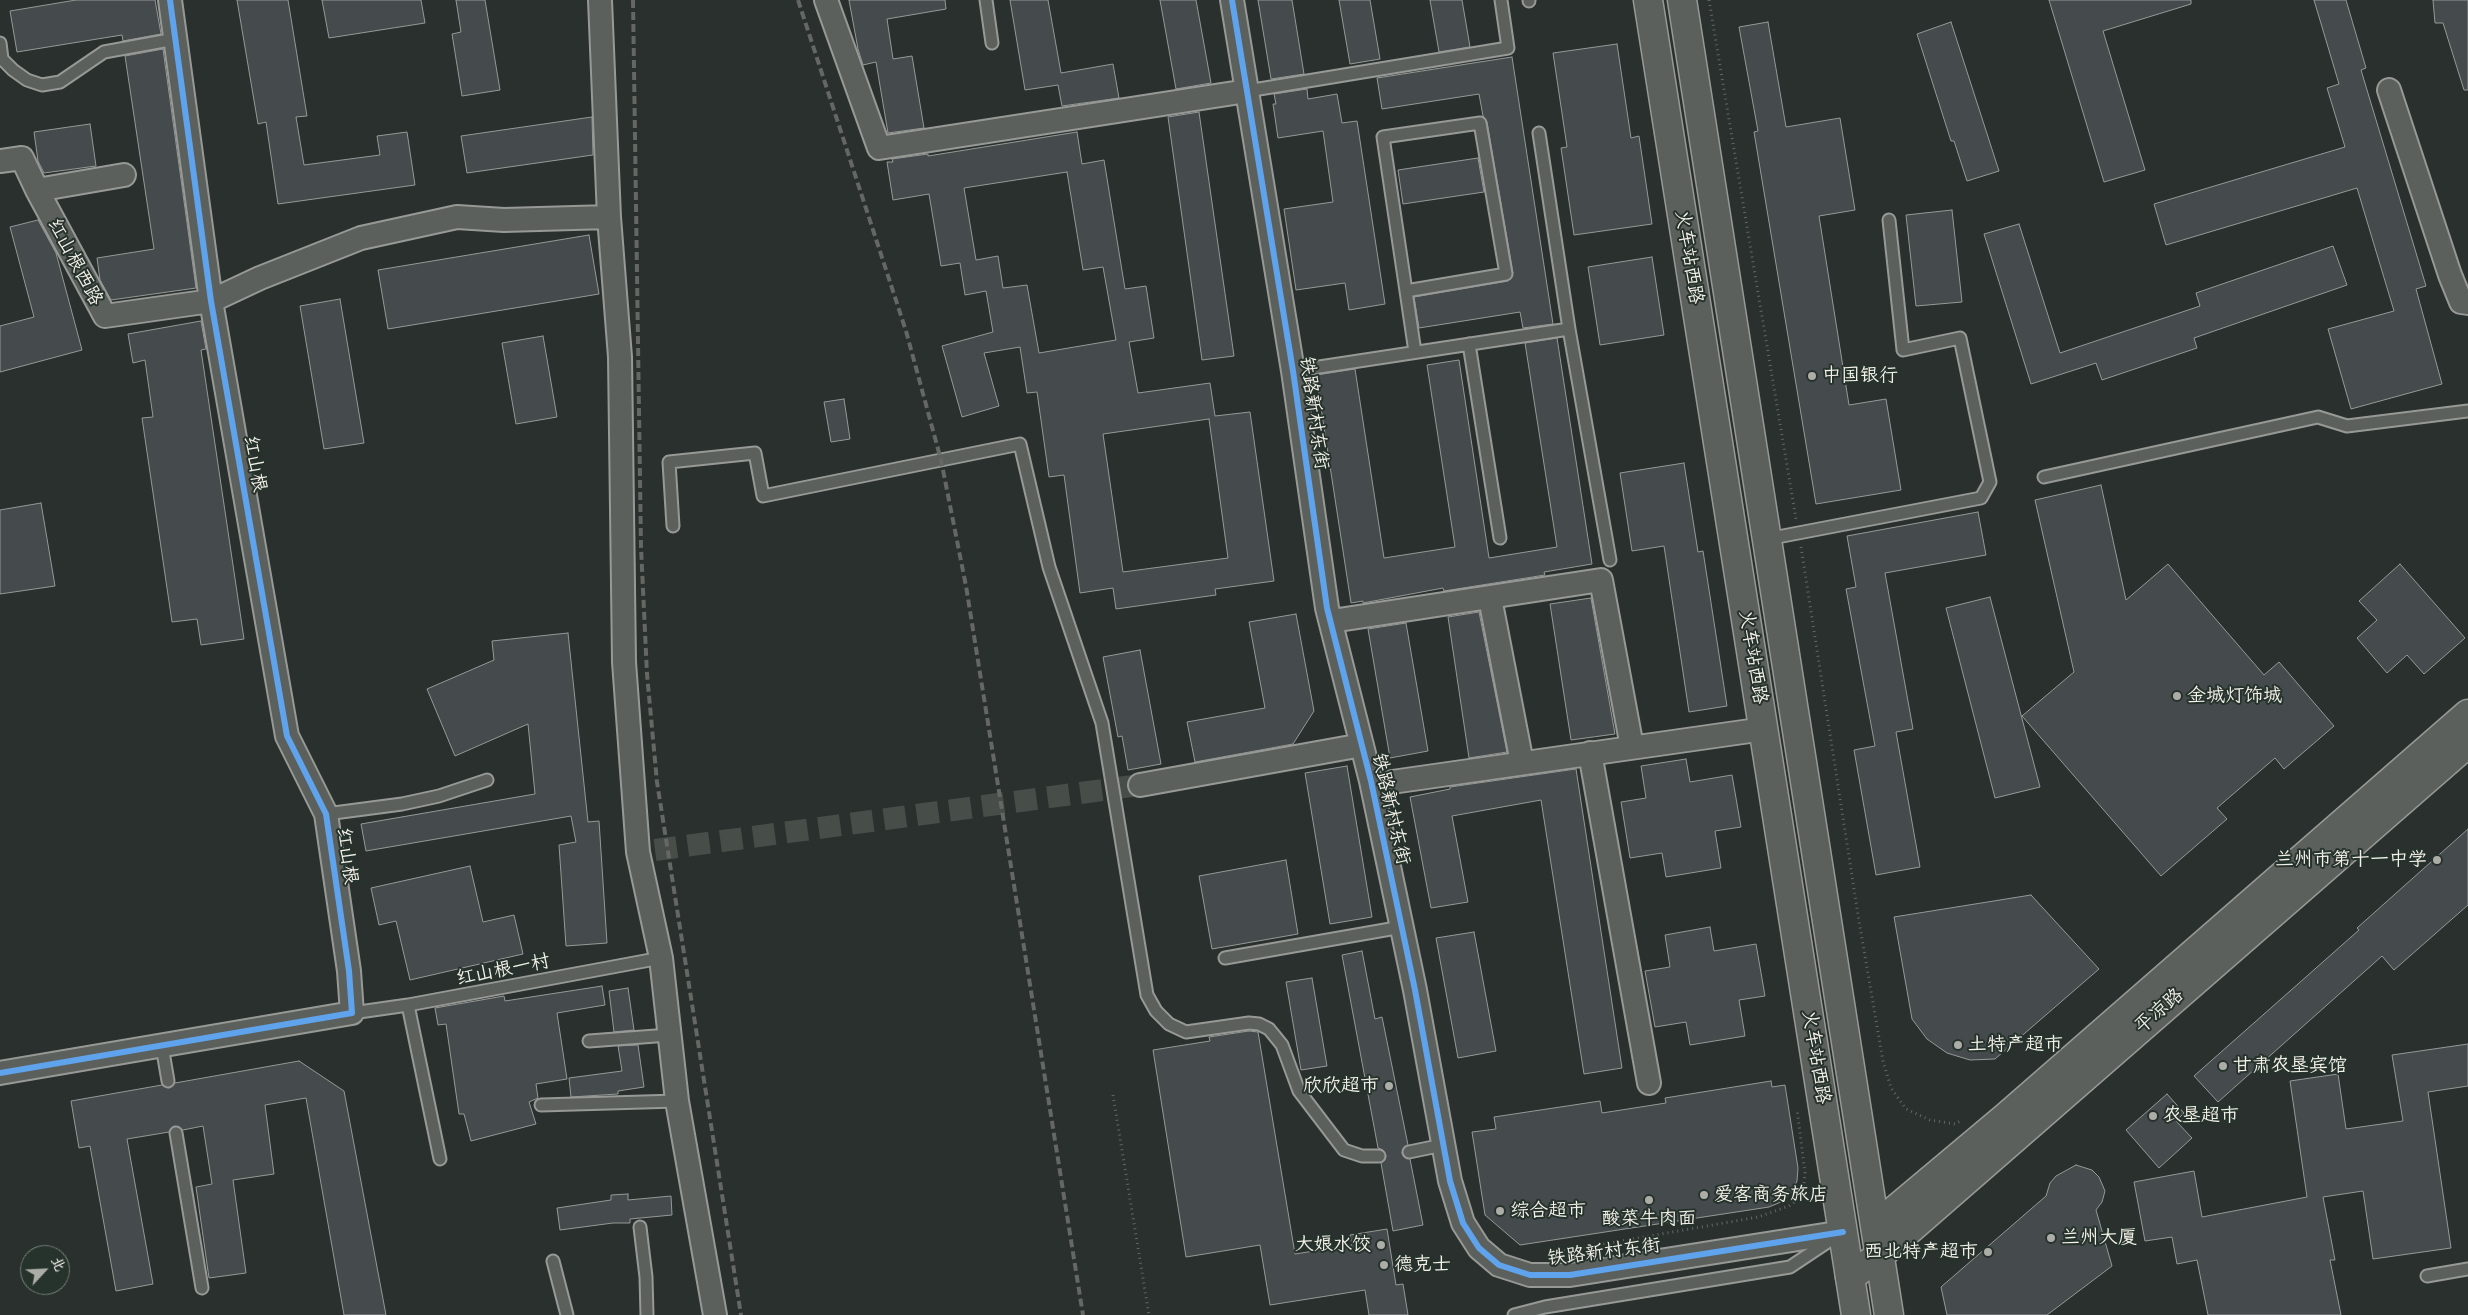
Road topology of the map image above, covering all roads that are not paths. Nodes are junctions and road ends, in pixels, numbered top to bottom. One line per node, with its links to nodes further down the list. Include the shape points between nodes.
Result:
1 (170, 0): 9 (street, 红山根)
2 (600, 0): 18 (street)
3 (826, 0): 13 (street, via 879,148)
4 (986, 0): 10 (lane)
5 (1232, 0): 13 (street, 铁路新村东街)
6 (1501, 0): 13 (lane, via 1508,48)
7 (1648, 0): 36 (main road, 火车站西路)
8 (1682, 0): 31 (main road, 火车站西路)
9 (175, 39): 11 (lane, via 104,52 60,82 42,85 13,70 2,58); 21 (street, 红山根)
10 (992, 42)
11 (0, 43)
12 (2389, 90): 22 (street, via 2450,275 2461,302)
13 (1247, 91): 26 (street, 铁路新村东街)
14 (1539, 133): 23 (lane)
15 (0, 161): 17 (street, 红山根西路, via 22,158)
16 (124, 175): 17 (street)
17 (37, 190): 21 (street, 红山根西路, via 105,316)
18 (609, 217): 21 (street, via 457,218 361,238); 47 (street, via 620,357 624,662)
19 (1889, 220): 31 (lane, via 1903,350 1960,338 1990,482 1981,498)
20 (1406, 291): 20 (lane, via 1382,137 1480,123 1506,274); 25 (lane)
21 (211, 301): 45 (street, 红山根, via 287,736)
22 (2468, 302)
23 (1569, 329): 24 (lane); 32 (lane)
24 (1469, 344): 25 (lane); 30 (lane)
25 (1416, 352): 26 (lane)
26 (1294, 371): 34 (street, 铁路新村东街, via 1327,608)
27 (2468, 411): 28 (lane, via 2347,426 2318,417)
28 (2044, 477)
29 (673, 526): 62 (lane, via 669,462 755,453 763,496 1020,444 1049,567 1102,723 1147,995 1169,1024 1186,1032 1248,1023 1269,1029 1282,1045 1300,1091 1344,1150 1362,1156)
30 (1500, 538)
31 (1767, 539): 64 (main road, 火车站西路)
32 (1610, 560)
33 (1490, 598): 34 (street); 39 (street, via 1601,580); 41 (street)
34 (1332, 621): 38 (street, 铁路新村东街)
35 (2468, 714): 64 (main road, 平凉路)
36 (1764, 729): 39 (street); 66 (main road, 火车站西路)
37 (2468, 743): 67 (main road, 平凉路)
38 (1362, 745): 44 (street); 46 (street, 铁路新村东街)
39 (1632, 747): 40 (street)
40 (1590, 753): 41 (street); 56 (street)
41 (1522, 763): 43 (street)
42 (487, 780): 45 (lane, via 402,804)
43 (1392, 782)
44 (1140, 785)
45 (326, 814): 50 (street, 红山根)
46 (1402, 926): 48 (lane); 60 (street, 铁路新村东街)
47 (661, 958): 49 (lane, 红山根一村); 51 (street)
48 (1225, 958)
49 (408, 1005): 50 (lane, 红山根一村); 63 (lane)
50 (352, 1013): 53 (street)
51 (669, 1035): 52 (lane); 57 (street)
52 (589, 1041)
53 (162, 1046): 54 (street); 55 (lane)
54 (0, 1073)
55 (168, 1081)
56 (1649, 1084)
57 (677, 1101): 58 (lane); 75 (street)
58 (541, 1105)
59 (176, 1133): 72 (lane)
60 (1443, 1145): 61 (lane); 66 (street, 铁路新村东街, via 1463,1223 1479,1248 1499,1265 1530,1276 1570,1275)
61 (1409, 1152)
62 (1379, 1156)
63 (440, 1159)
64 (1876, 1226): 66 (main road, 平凉路); 67 (main road, 火车站西路)
65 (640, 1227): 74 (lane)
66 (1844, 1232): 71 (main road, 火车站西路); 76 (lane, via 1790,1267 1545,1307)
67 (1880, 1256): 71 (main road, 平凉路); 78 (main road, 火车站西路)
68 (553, 1261): 73 (lane)
69 (2468, 1269): 70 (lane)
70 (2427, 1276)
71 (1850, 1277): 77 (main road, 火车站西路)
72 (202, 1288)
73 (568, 1315)
74 (647, 1315)
75 (714, 1315)
76 (1514, 1315)
77 (1856, 1315)
78 (1889, 1315)

